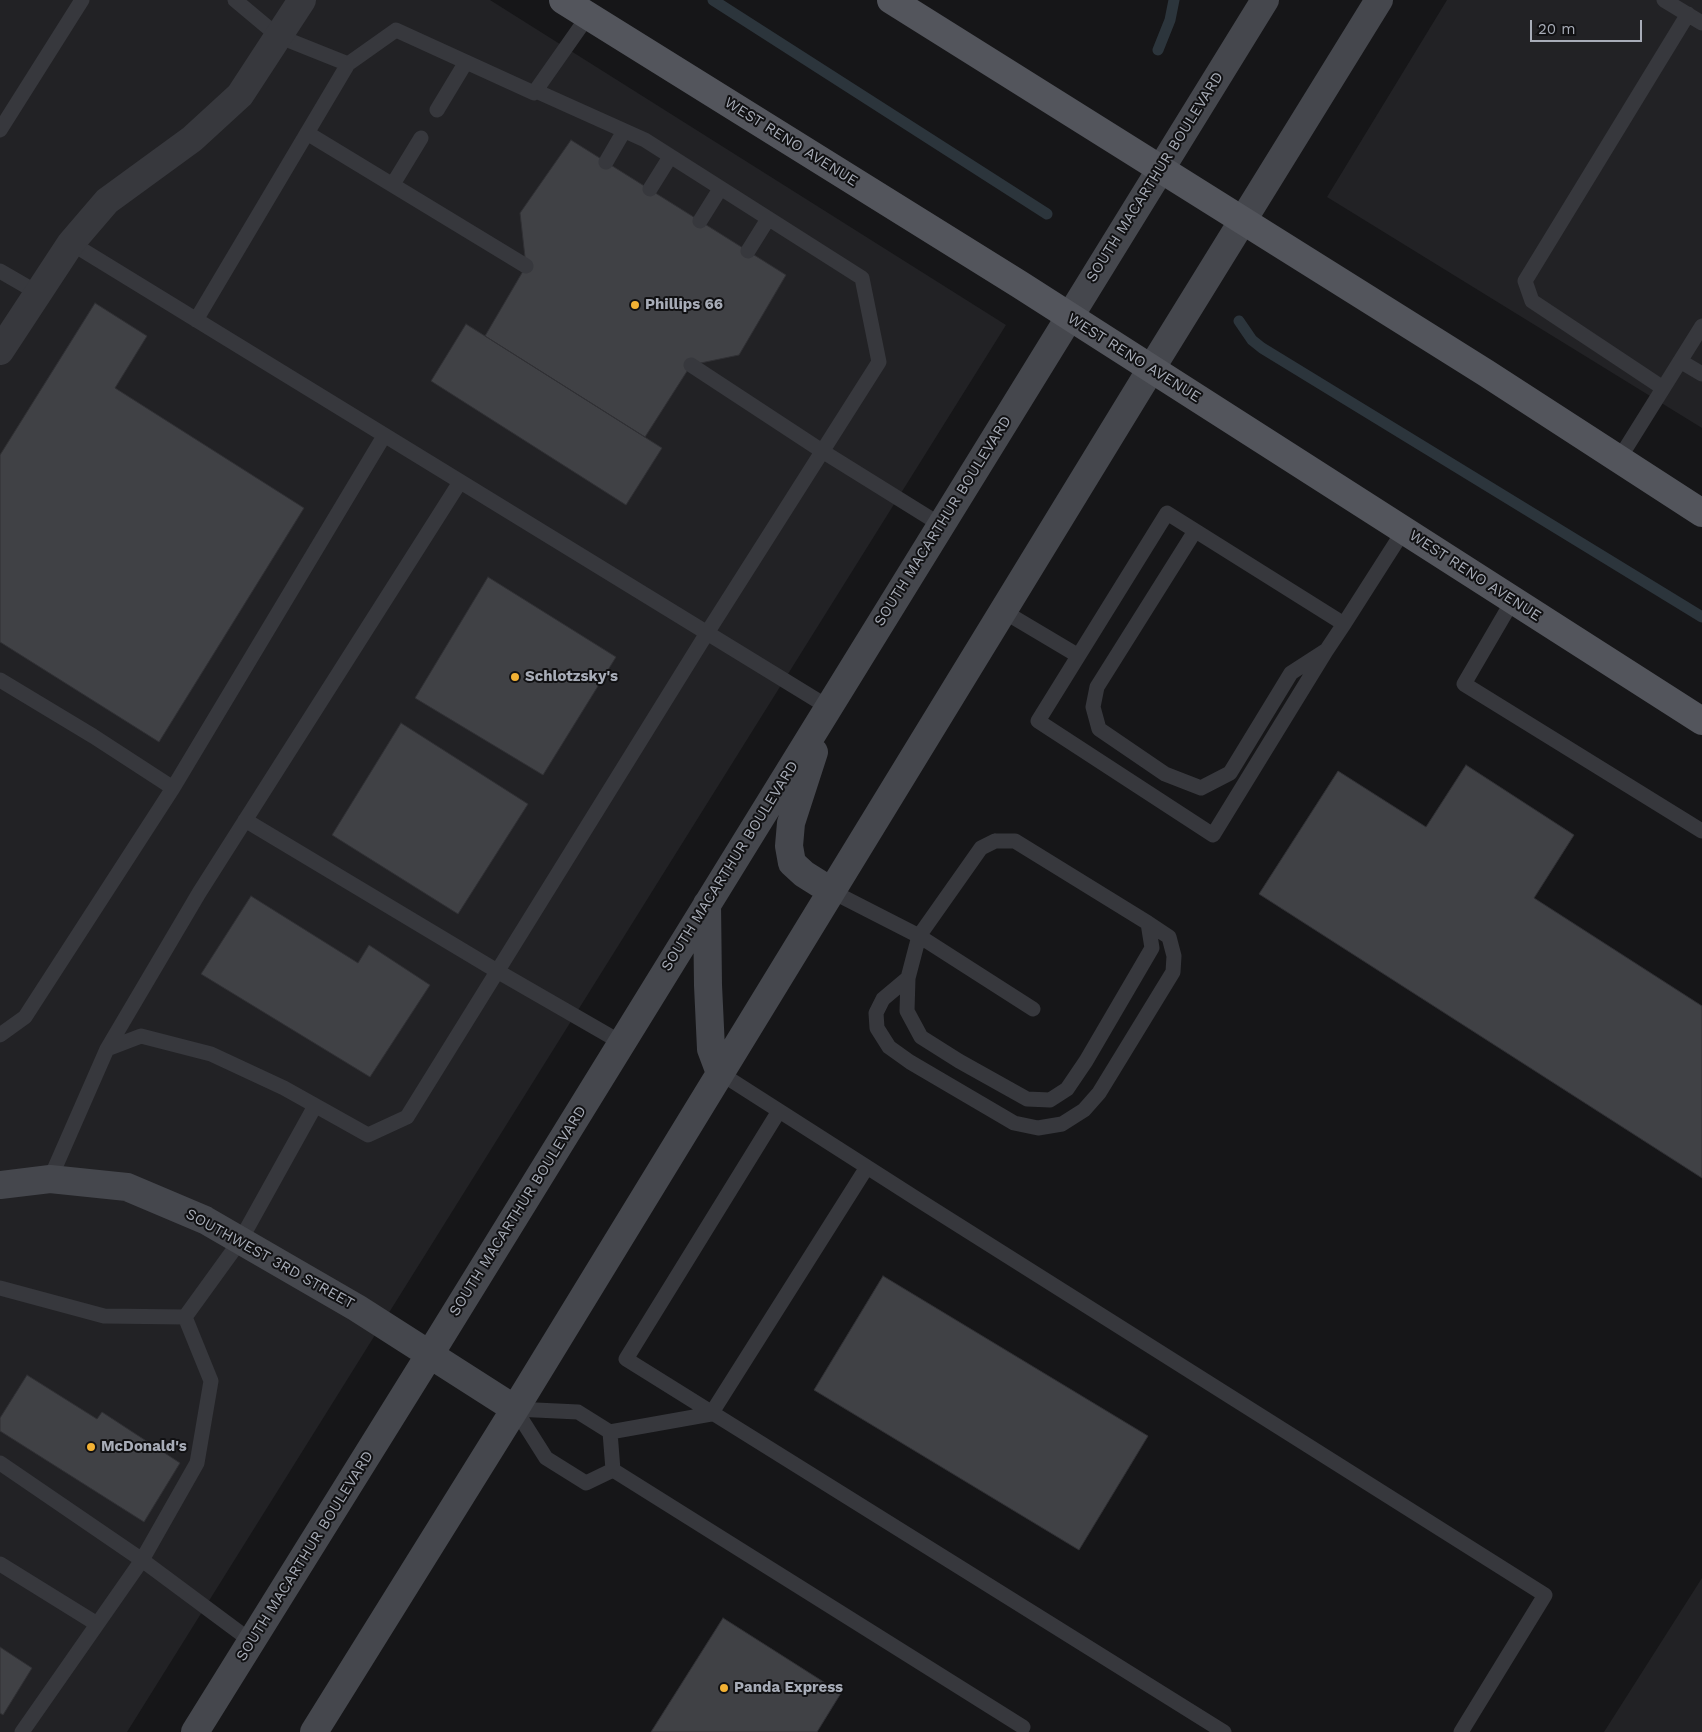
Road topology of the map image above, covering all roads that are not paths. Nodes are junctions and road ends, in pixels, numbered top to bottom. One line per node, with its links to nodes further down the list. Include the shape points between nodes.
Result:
1 (82, 0): 17 (lane)
2 (235, 0): 12 (lane)
3 (302, 0): 12 (street)
4 (563, 0): 10 (main road, WEST RENO AVENUE)
5 (891, 0): 23 (main road)
6 (1265, 0): 23 (main road, SOUTH MACARTHUR BOULEVARD)
7 (1379, 0): 29 (main road)
8 (1664, 0): 9 (lane)
9 (1688, 14): 11 (lane); 43 (lane, via 1525,281 1532,301)
10 (588, 16): 15 (lane); 35 (main road, WEST RENO AVENUE)
11 (1702, 23)
12 (278, 36): 14 (lane); 30 (street, via 240,95 192,139 107,201)
13 (466, 62): 14 (lane, via 396,30); 15 (lane, via 534,93); 16 (lane)
14 (348, 64): 19 (lane)
15 (536, 91): 18 (lane)
16 (438, 110)
17 (0, 130)
18 (624, 132): 21 (lane, via 645,140); 22 (lane)
19 (308, 133): 24 (lane); 36 (lane)
20 (421, 138): 24 (lane)
21 (670, 157): 25 (lane); 26 (lane)
22 (606, 162)
23 (1161, 168): 29 (main road); 35 (main road, SOUTH MACARTHUR BOULEVARD)
24 (393, 184): 32 (lane)
25 (720, 188): 27 (lane); 28 (lane)
26 (650, 190)
27 (768, 219): 31 (lane); 45 (lane, via 862,278 879,362)
28 (700, 221)
29 (1243, 221): 41 (main road); 46 (main road)
30 (71, 243): 34 (street); 36 (lane)
31 (748, 251)
32 (526, 266)
33 (0, 271): 34 (lane)
34 (38, 293): 38 (street)
35 (1068, 316): 41 (main road, WEST RENO AVENUE); 49 (main road, SOUTH MACARTHUR BOULEVARD)
36 (196, 320): 44 (lane)
37 (1702, 326): 39 (lane)
38 (0, 351)
39 (1680, 361): 42 (lane); 43 (lane)
40 (691, 365): 45 (lane)
41 (1151, 368): 50 (main road, WEST RENO AVENUE); 53 (main road)
42 (1702, 374)
43 (1663, 388): 46 (lane)
44 (384, 436): 47 (lane); 61 (lane)
45 (822, 451): 49 (lane); 55 (lane)
46 (1619, 459): 48 (main road)
47 (460, 482): 55 (lane); 62 (lane)
48 (1702, 512)
49 (941, 525): 59 (main road, SOUTH MACARTHUR BOULEVARD)
50 (1404, 530): 52 (main road, WEST RENO AVENUE); 54 (lane)
51 (1195, 531): 54 (lane); 56 (lane, via 1097,687 1093,707 1098,729 1165,774 1202,788 1230,773 1291,673); 57 (lane, via 1167,513)
52 (1513, 600): 60 (main road, WEST RENO AVENUE); 63 (lane, via 1464,684)
53 (1003, 611): 57 (lane); 64 (main road)
54 (1344, 624): 56 (lane)
55 (707, 633): 59 (lane); 68 (lane)
56 (1326, 651): 57 (lane, via 1214,835 1038,721)
57 (1077, 656)
58 (0, 680): 61 (lane)
59 (828, 707): 64 (main road, via 791,823 789,846 792,863); 65 (main road, SOUTH MACARTHUR BOULEVARD)
60 (1702, 721)
61 (173, 788): 71 (lane, via 25,1017)
62 (245, 820): 68 (lane); 73 (lane)
63 (1702, 831)
64 (831, 891): 67 (lane); 74 (main road)
65 (707, 904): 72 (main road, SOUTH MACARTHUR BOULEVARD); 74 (main road, via 711,1049)
66 (1148, 923): 67 (lane, via 1015,841 995,841 981,848); 69 (lane, via 1152,948 1086,1061 1067,1089 1050,1100 1027,1100 921,1037 907,1010); 69 (lane, via 1169,937 1174,956 1173,972 1098,1093 1084,1110 1062,1124 1038,1128 1014,1123 910,1062 889,1046 877,1028 876,1014 883,999)
67 (919, 936): 69 (lane); 70 (lane)
68 (497, 971): 72 (lane); 75 (lane, via 407,1117 368,1135)
69 (908, 978)
70 (1033, 1009)
71 (0, 1035)
72 (622, 1043): 83 (main road, SOUTH MACARTHUR BOULEVARD)
73 (107, 1049): 75 (lane, via 141,1036 211,1054); 78 (lane)
74 (720, 1072): 76 (lane); 84 (main road)
75 (315, 1106): 80 (lane)
76 (779, 1111): 77 (lane); 85 (lane, via 626,1360)
77 (867, 1167): 85 (lane); 98 (lane, via 1545,1595)
78 (50, 1179): 79 (main road, SOUTHWEST 3RD STREET); 80 (main road, SOUTHWEST 3RD STREET, via 127,1187 205,1220)
79 (0, 1185)
80 (240, 1240): 82 (lane); 83 (main road, SOUTHWEST 3RD STREET)
81 (0, 1288): 82 (lane, via 104,1316)
82 (184, 1317): 89 (lane, via 211,1381 197,1463)
83 (430, 1354): 84 (main road, SOUTHWEST 3RD STREET); 92 (main road, SOUTH MACARTHUR BOULEVARD)
84 (515, 1409): 86 (lane, via 578,1412); 88 (lane, via 546,1458 586,1483); 96 (main road)
85 (711, 1414): 86 (lane); 97 (lane)
86 (610, 1432): 88 (lane)
87 (0, 1463): 89 (lane)
88 (613, 1470): 93 (lane)
89 (142, 1560): 91 (lane); 92 (lane)
90 (0, 1564): 91 (lane)
91 (97, 1624): 94 (lane)
92 (251, 1641): 95 (main road, SOUTH MACARTHUR BOULEVARD)
93 (1022, 1727)
94 (22, 1732)
95 (195, 1732)
96 (314, 1732)
97 (1224, 1732)
98 (1461, 1732)

